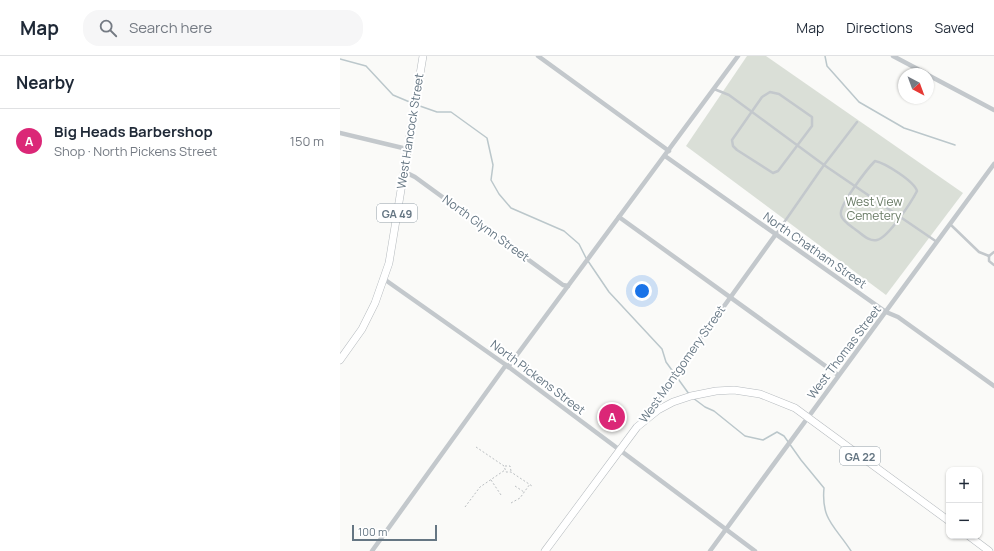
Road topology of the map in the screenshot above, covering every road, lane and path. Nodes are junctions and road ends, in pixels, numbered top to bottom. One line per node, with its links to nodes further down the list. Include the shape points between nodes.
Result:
1 (423, 56): 13 (main road, West Hancock Street / GA 49)
2 (538, 56): 14 (street)
3 (738, 56): 7 (street)
4 (893, 56): 5 (street)
5 (916, 68)
6 (934, 78): 8 (street)
7 (714, 89): 9 (lane, via 729,95); 14 (street)
8 (994, 110)
9 (751, 111): 12 (lane); 12 (lane, via 762,97 770,92 779,94 812,117 812,126); 12 (lane, via 732,140 737,150 773,173 778,171)
10 (857, 122): 17 (lane)
11 (340, 133): 13 (street)
12 (797, 145): 17 (lane)
13 (407, 149): 18 (main road, West Hancock Street / GA 49)
14 (669, 151): 15 (street)
15 (665, 156): 21 (street); 23 (street, North Chatham Street)
16 (994, 164): 22 (street, West Thomas Street)
17 (824, 165): 19 (lane); 23 (lane)
18 (403, 171): 28 (main road, West Hancock Street / GA 49, via 394,236); 29 (street, North Glynn Street, via 415,177 563,285)
19 (856, 186): 20 (lane); 20 (lane, via 841,209 841,215 870,240 882,238); 20 (lane, via 875,161 895,171 918,191)
20 (900, 216): 24 (lane)
21 (619, 217): 29 (street); 30 (street)
22 (951, 225): 24 (street, West Thomas Street); 26 (lane, via 980,252)
23 (776, 234): 30 (street, West Montgomery Street); 31 (street, North Chatham Street)
24 (938, 242): 31 (street, West Thomas Street)
25 (994, 252): 26 (lane)
26 (989, 256): 27 (lane, via 989,261)
27 (994, 265)
28 (384, 279): 32 (main road, West Hancock Street / GA 49, via 376,304); 33 (street, North Pickens Street)
29 (568, 286): 33 (street)
30 (730, 298): 34 (street); 37 (street, West Montgomery Street, via 650,409)
31 (886, 312): 34 (street, West Thomas Street); 35 (street, North Chatham Street, via 898,317)
32 (340, 360)
33 (507, 366): 39 (street, North Pickens Street); 52 (street)
34 (838, 375): 36 (street, West Thomas Street)
35 (994, 386)
36 (808, 418): 37 (main road, GA 22, via 787,404 767,396 724,390 682,398 658,410); 49 (main road, GA 22); 50 (street, West Thomas Street)
37 (647, 419): 39 (main road, West Montgomery Street / GA 22)
38 (476, 447): 40 (path)
39 (619, 449): 50 (street, North Pickens Street); 53 (main road, West Montgomery Street / GA 22)
40 (504, 466): 41 (path); 42 (path, via 510,466)
41 (505, 470): 42 (path); 43 (path)
42 (511, 472): 45 (path, via 531,485)
43 (491, 479): 46 (path); 48 (path, via 480,487)
44 (515, 486): 45 (path)
45 (524, 493): 47 (path)
46 (501, 496)
47 (511, 503)
48 (465, 507)
49 (946, 519)
50 (726, 530): 54 (street, West Thomas Street); 55 (street, North Pickens Street)
51 (973, 539): 56 (main road)
52 (372, 551)
53 (546, 551)
54 (710, 551)
55 (755, 551)
56 (989, 551)

